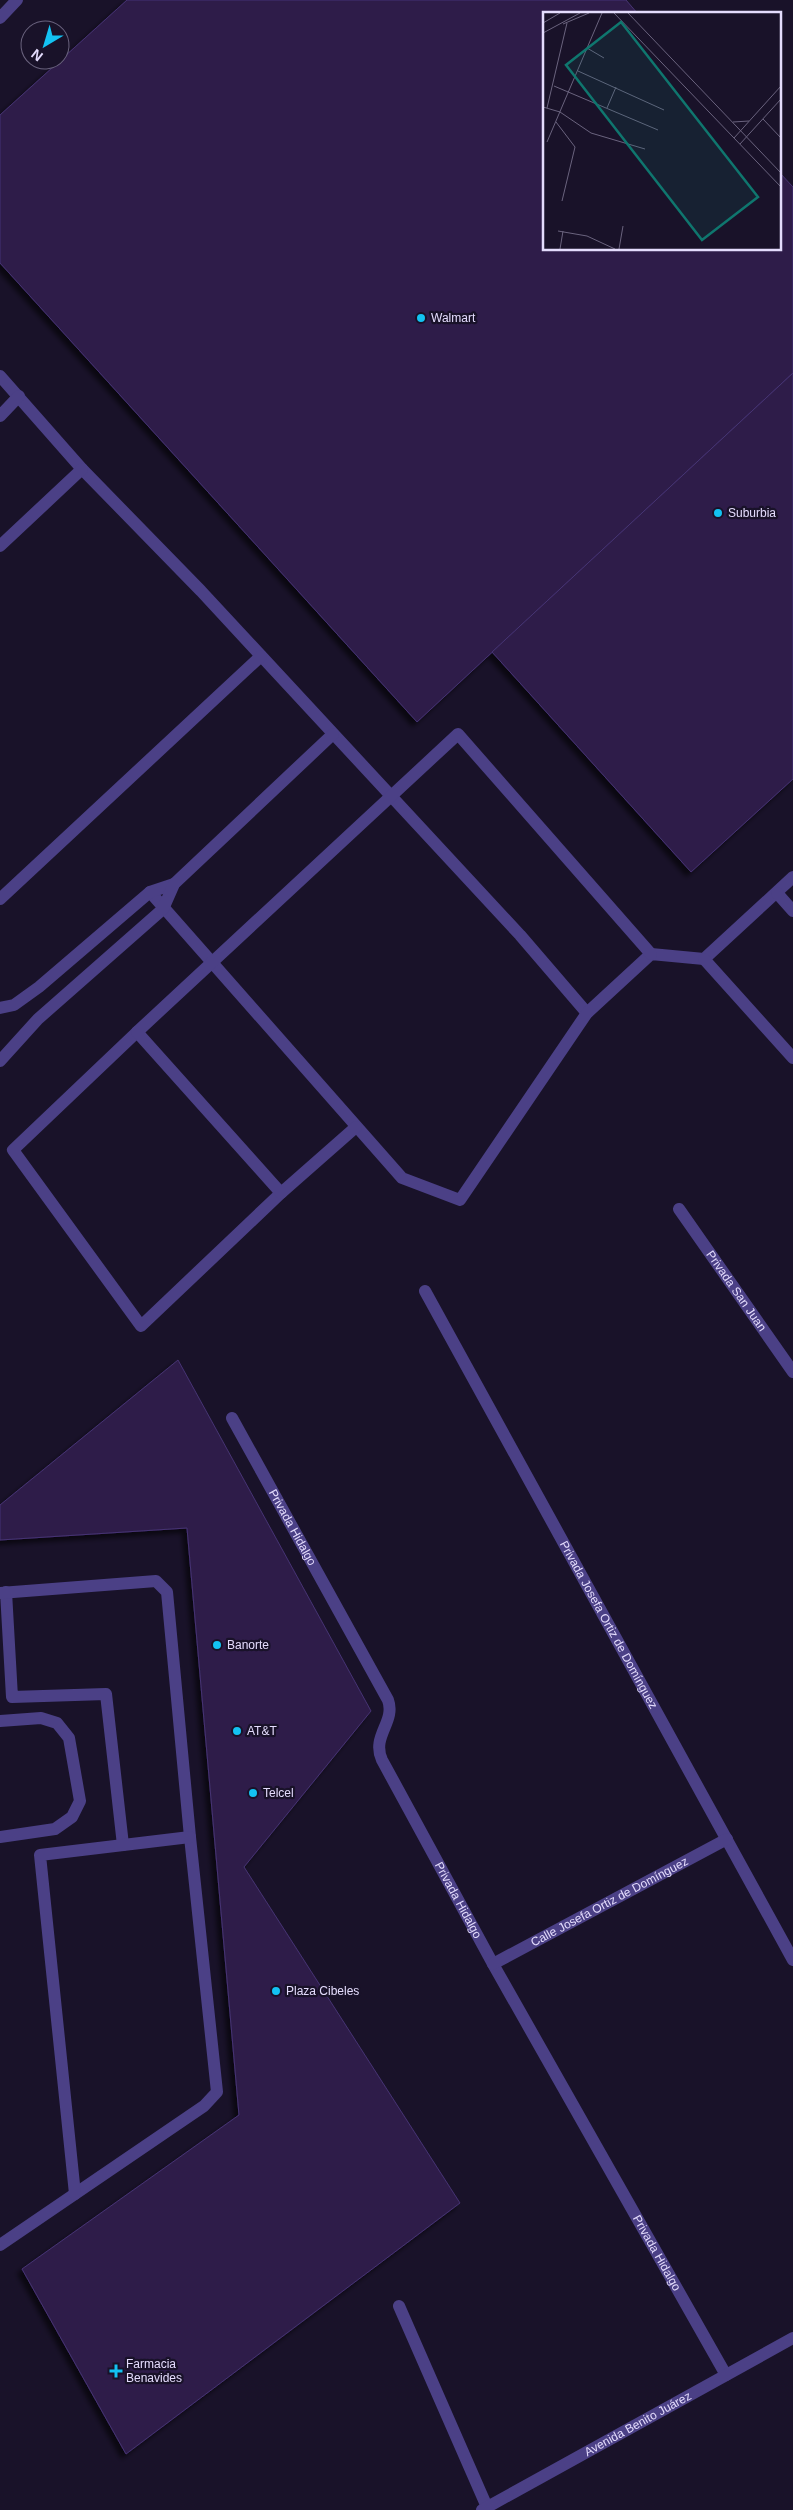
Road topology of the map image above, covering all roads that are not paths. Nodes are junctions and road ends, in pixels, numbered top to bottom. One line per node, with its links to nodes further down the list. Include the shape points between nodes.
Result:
1 (17, 0): 2 (street)
2 (0, 18)
3 (0, 376): 4 (street)
4 (19, 396): 5 (street); 6 (street)
5 (0, 416)
6 (82, 469): 7 (street); 8 (street)
7 (0, 546)
8 (261, 656): 9 (street); 15 (street)
9 (333, 734): 10 (street); 12 (street)
10 (392, 797): 18 (street, via 458,734); 20 (street); 22 (street, via 520,935)
11 (793, 877): 14 (street)
12 (174, 884): 13 (street); 16 (street)
13 (150, 892): 16 (street); 21 (street, via 39,987 14,1005)
14 (777, 893): 17 (street); 19 (street)
15 (0, 898)
16 (163, 909): 20 (street); 25 (street, via 38,1019)
17 (793, 911)
18 (651, 954): 19 (street); 22 (street)
19 (704, 959): 24 (street)
20 (211, 962): 23 (street); 26 (street)
21 (0, 1008)
22 (587, 1014): 26 (street, via 460,1200 402,1178)
23 (136, 1032): 27 (street); 27 (street, via 14,1150 141,1326)
24 (793, 1058)
25 (0, 1061)
26 (356, 1127): 27 (street)
27 (281, 1193)
28 (679, 1210): 30 (street, Privada San Juan)
29 (426, 1290): 36 (street, Privada Josefa Ortiz de Domínguez)
30 (793, 1372)
31 (232, 1418): 39 (street, Privada Hidalgo, via 385,1694 390,1706 378,1743 380,1754)
32 (3, 1593): 35 (street, via 156,1581 168,1592); 37 (street, via 12,1697 106,1694)
33 (0, 1721): 34 (street, via 41,1718 58,1723 69,1738 80,1801 72,1817 55,1829)
34 (0, 1837)
35 (190, 1837): 37 (street); 40 (street, via 217,2092 204,2106)
36 (727, 1839): 38 (street, Privada Josefa Ortiz de Domínguez); 39 (street, Calle Josefa Ortiz de Domínguez)
37 (123, 1845): 40 (street, via 40,1855)
38 (793, 1960)
39 (493, 1964): 44 (street, Privada Hidalgo)
40 (75, 2194): 41 (street)
41 (0, 2245)
42 (399, 2306): 45 (street)
43 (793, 2338): 44 (street, Avenida Benito Juárez)
44 (726, 2375): 45 (street, Avenida Benito Juárez)
45 (484, 2509)

